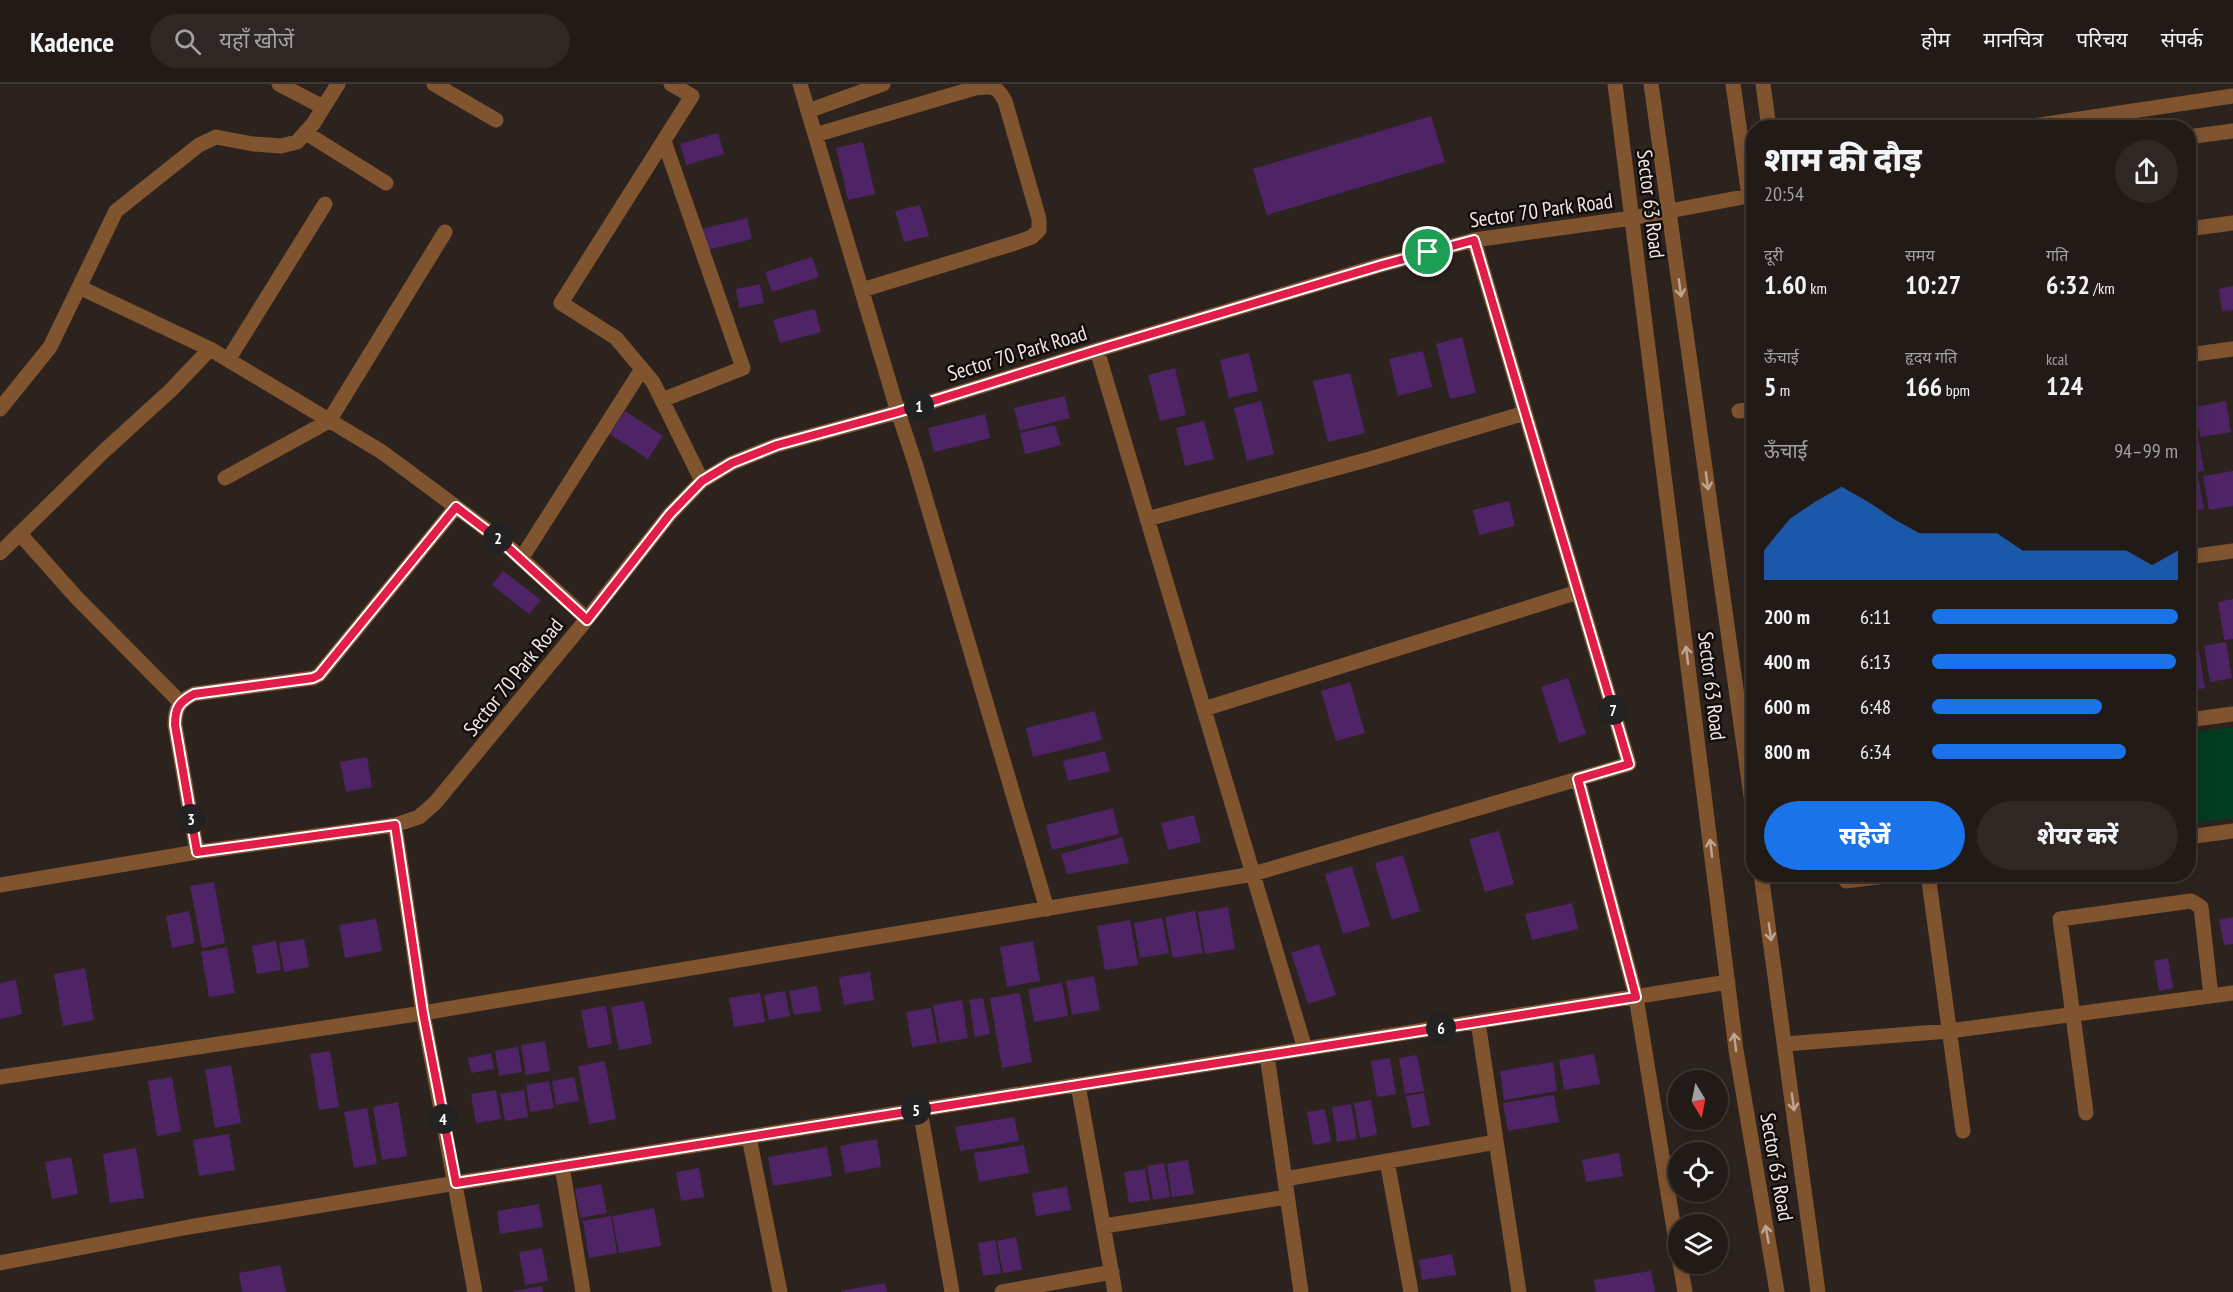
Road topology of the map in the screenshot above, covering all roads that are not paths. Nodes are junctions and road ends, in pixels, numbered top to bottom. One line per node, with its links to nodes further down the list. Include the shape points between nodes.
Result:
1 (279, 84): 12 (street)
2 (338, 84): 12 (street)
3 (434, 84): 14 (street)
4 (671, 84): 21 (street, via 692,96)
5 (800, 84): 13 (street)
6 (883, 84): 13 (street)
7 (1615, 84): 27 (street, Sector 63 Road)
8 (1651, 84): 26 (street, Sector 63 Road)
9 (1732, 84): 22 (street)
10 (1763, 84): 15 (street)
11 (2233, 96): 16 (street)
12 (323, 107): 18 (street)
13 (808, 111): 19 (street)
14 (495, 120)
15 (1768, 120)
16 (2073, 120)
17 (2233, 131): 20 (street)
18 (306, 133): 23 (street); 32 (street, via 297,142 281,146 216,137 199,145 116,211)
19 (815, 135): 33 (street); 33 (street, via 975,88 991,86 999,90 1005,101 1039,230 1016,243)
20 (2196, 136)
21 (664, 141): 39 (street, via 561,303 615,338); 40 (street, via 743,368)
22 (1746, 167)
23 (386, 183)
24 (1746, 197): 26 (street, Sector 70 Park Road)
25 (325, 204): 38 (street)
26 (1669, 211): 27 (street, Sector 70 Park Road); 60 (street, Sector 63 Road, one-way to 60)
27 (1632, 218): 31 (street, Sector 70 Park Road); 71 (street, Sector 63 Road, one-way to 27)
28 (2233, 223): 29 (street)
29 (2196, 228)
30 (445, 232): 44 (street)
31 (1474, 240): 35 (street, Sector 70 Park Road); 43 (street)
32 (79, 287): 34 (street); 41 (street, via 50,347)
33 (862, 290): 42 (street)
34 (210, 349): 38 (street); 49 (street)
35 (1097, 350): 42 (street, Sector 70 Park Road); 48 (street)
36 (2233, 350): 37 (street)
37 (2196, 354)
38 (228, 360): 44 (street)
39 (642, 369): 40 (street); 53 (street)
40 (662, 400): 46 (street)
41 (0, 409)
42 (898, 412): 46 (street, Sector 70 Park Road, via 777,445 732,463); 70 (street)
43 (1525, 413): 48 (street); 54 (street)
44 (330, 421): 45 (street); 47 (street, via 382,452)
45 (225, 478)
46 (702, 481): 55 (street, Sector 70 Park Road, via 670,514)
47 (456, 507): 53 (street); 56 (street, via 319,675 194,694)
48 (1147, 519): 57 (street)
49 (20, 534): 51 (street); 56 (street)
50 (2233, 551): 52 (street)
51 (0, 553)
52 (2196, 556)
53 (521, 559): 55 (street)
54 (1578, 592): 57 (street); 61 (street, via 1629,764)
55 (587, 620): 62 (street, Sector 70 Park Road, via 435,803 419,817)
56 (180, 702): 65 (street, via 175,725)
57 (1204, 709): 66 (street)
58 (2233, 714): 59 (street)
59 (2196, 719)
60 (1746, 760)
61 (1578, 779): 66 (street); 74 (street)
62 (395, 825): 65 (street, Sector 70 Park Road); 75 (street)
63 (2233, 831): 64 (street)
64 (2196, 836)
65 (197, 852): 69 (street, Sector 70 Park Road)
66 (1253, 874): 70 (street); 80 (street)
67 (1762, 882): 79 (street, Sector 63 Road, one-way to 79)
68 (1930, 882): 78 (street)
69 (0, 885)
70 (1047, 909): 75 (street)
71 (1728, 982): 74 (street); 109 (street, Sector 63 Road, one-way to 71)
72 (2233, 993): 73 (street)
73 (2211, 996): 76 (street); 76 (street, via 2201,907 2191,902 2060,919)
74 (1636, 997): 77 (street); 94 (street)
75 (423, 1013): 82 (street); 92 (street)
76 (2072, 1014): 78 (street); 85 (street)
77 (1479, 1022): 80 (street); 88 (street)
78 (1949, 1031): 79 (street); 86 (street)
79 (1785, 1044): 110 (street, Sector 63 Road, one-way to 110)
80 (1305, 1049): 81 (street)
81 (1267, 1055): 83 (street); 91 (street)
82 (0, 1077)
83 (1078, 1085): 84 (street); 95 (street)
84 (920, 1110): 87 (street); 102 (street)
85 (2086, 1113)
86 (1963, 1131)
87 (749, 1137): 90 (street); 101 (street)
88 (1496, 1142): 89 (street); 107 (street)
89 (1387, 1161): 91 (street); 106 (street)
90 (562, 1166): 92 (street); 100 (street)
91 (1285, 1179): 93 (street)
92 (456, 1183): 96 (street); 99 (street)
93 (1287, 1197): 95 (street); 105 (street)
94 (1671, 1214)
95 (1104, 1226): 97 (street)
96 (0, 1263)
97 (1112, 1272): 103 (street); 104 (street)
98 (1682, 1274): 108 (street)
99 (475, 1292)
100 (583, 1292)
101 (780, 1292)
102 (952, 1292)
103 (1002, 1292)
104 (1115, 1292)
105 (1301, 1292)
106 (1411, 1292)
107 (1519, 1292)
108 (1685, 1292)
109 (1777, 1292)
110 (1818, 1292)

